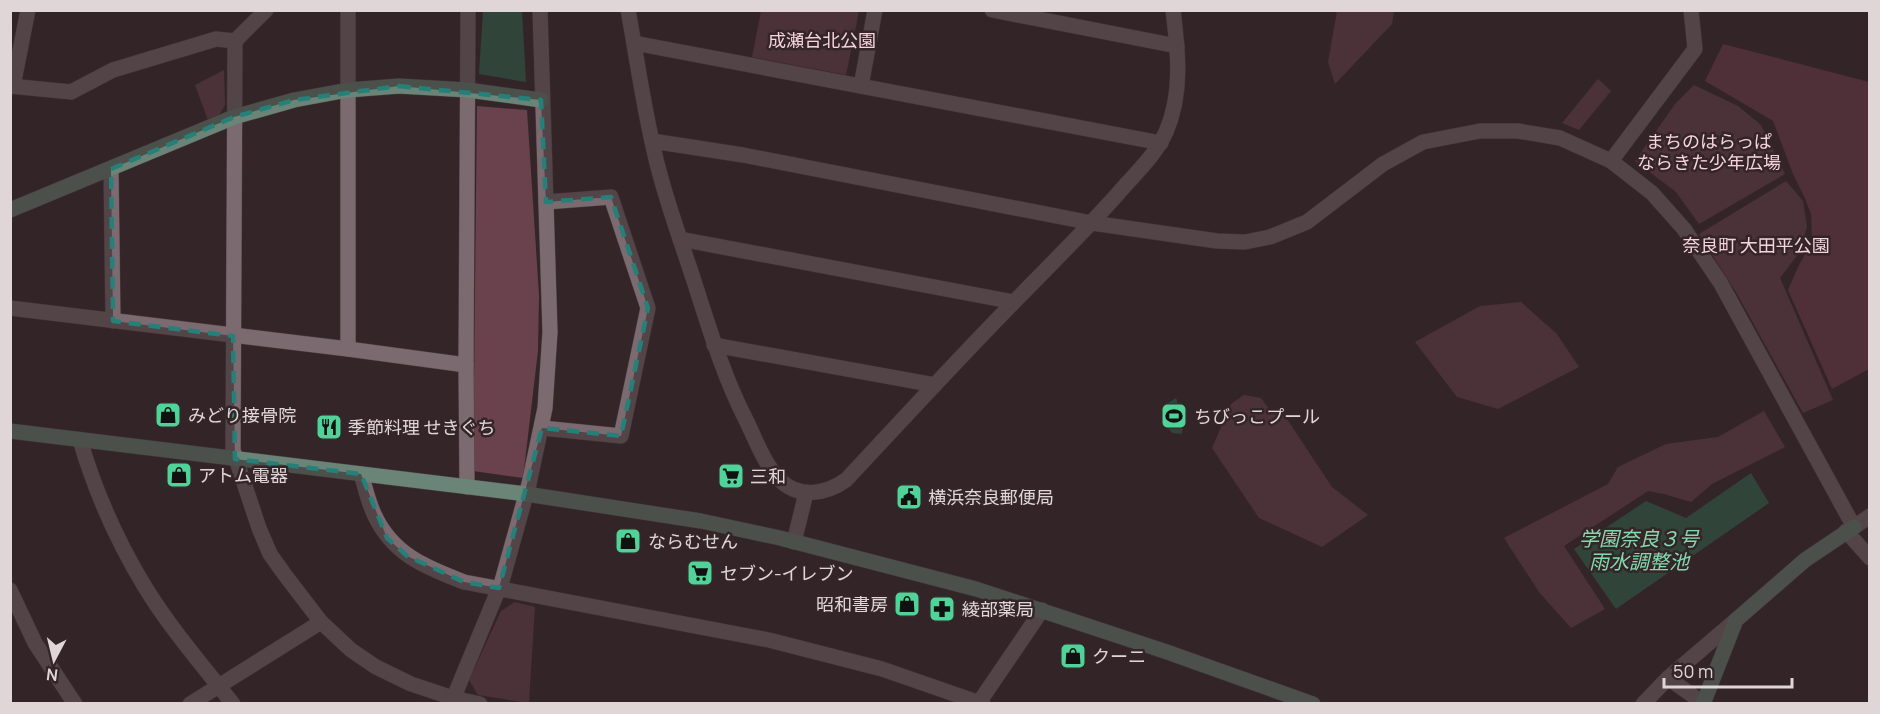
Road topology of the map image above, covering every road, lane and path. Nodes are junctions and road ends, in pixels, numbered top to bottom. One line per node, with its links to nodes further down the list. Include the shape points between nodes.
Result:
1 (28, 10): 15 (street)
2 (266, 10): 12 (street)
3 (348, 10): 17 (street)
4 (468, 10): 18 (street)
5 (540, 10): 19 (street)
6 (628, 10): 13 (street)
7 (875, 10): 16 (street)
8 (992, 10): 11 (street)
9 (1173, 10): 14 (street)
10 (1690, 10): 23 (street, via 1695,49)
11 (1034, 14): 14 (street)
12 (234, 41): 15 (street, via 216,39 113,70 71,92); 20 (street)
13 (634, 43): 16 (street); 21 (street)
14 (1177, 46): 22 (street, via 1174,101)
15 (12, 86)
16 (861, 86): 22 (street)
17 (348, 90): 18 (street, via 399,86); 20 (street); 34 (street)
18 (468, 90): 19 (street); 35 (street)
19 (541, 100): 25 (street)
20 (234, 117): 24 (street); 32 (street)
21 (652, 141): 27 (street); 28 (street)
22 (1161, 143): 27 (street)
23 (1611, 161): 27 (street, via 1560,138 1518,131 1480,131 1423,142 1383,164 1307,222 1270,237 1245,242 1217,241); 46 (street, via 1653,193 1709,266)
24 (111, 169): 26 (street); 31 (street)
25 (546, 202): 37 (street, via 550,332); 37 (street, via 611,197 648,308 621,436)
26 (10, 210)
27 (1092, 223): 29 (street)
28 (680, 239): 29 (street); 33 (street)
29 (1014, 302): 36 (street)
30 (10, 309): 31 (street)
31 (113, 321): 32 (street)
32 (234, 336): 34 (street); 40 (street)
33 (714, 345): 36 (street); 43 (street, via 772,470 791,488)
34 (348, 349): 35 (street)
35 (466, 365): 42 (street)
36 (935, 385): 43 (street, via 846,480 835,488)
37 (542, 428): 44 (street)
38 (10, 431): 39 (street)
39 (80, 440): 40 (street); 55 (street, via 110,519 146,589)
40 (235, 459): 41 (street); 53 (street, via 270,554)
41 (361, 474): 42 (street); 49 (street, via 387,538 407,556 464,582)
42 (467, 487): 44 (street)
43 (806, 493): 47 (street)
44 (526, 494): 47 (street, via 674,516); 49 (street)
45 (1869, 516): 46 (street)
46 (1850, 529): 48 (street); 52 (street, via 1805,560)
47 (794, 542): 51 (street)
48 (1869, 558)
49 (499, 588): 56 (street); 57 (street, via 769,640 882,669)
50 (10, 590): 59 (street, via 35,643)
51 (1042, 610): 57 (street); 63 (street)
52 (1736, 620): 54 (street); 58 (street)
53 (321, 622): 55 (street); 56 (street, via 376,667)
54 (1668, 678): 58 (street); 64 (street)
55 (219, 686): 60 (street); 61 (street)
56 (452, 701): 62 (street)
57 (980, 703)
58 (1703, 703)
59 (75, 704)
60 (190, 704)
61 (233, 704)
62 (480, 704)
63 (1313, 704)
64 (1643, 704)

